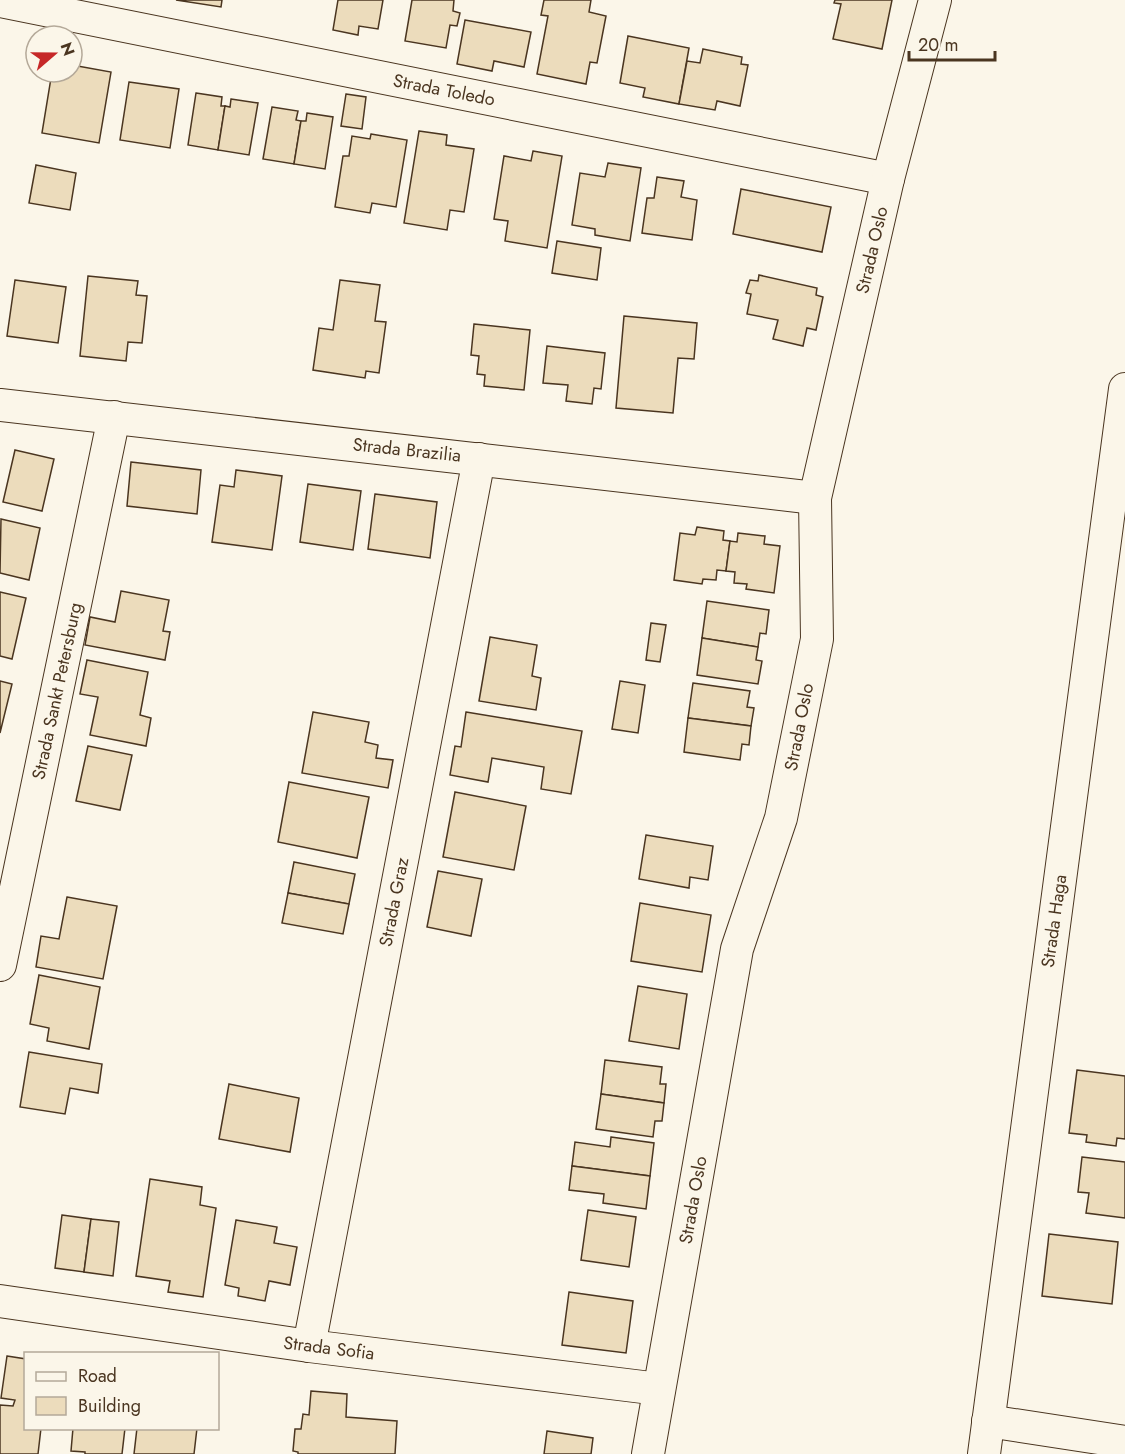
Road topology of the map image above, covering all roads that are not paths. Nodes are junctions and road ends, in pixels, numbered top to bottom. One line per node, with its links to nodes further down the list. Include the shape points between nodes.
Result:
1 (935, 0): 3 (street, Strada Oslo)
2 (0, 1): 3 (street, Strada Toledo)
3 (888, 179): 8 (street, Strada Oslo)
4 (1125, 388): 13 (street, Strada Haga)
5 (0, 405): 6 (street, Strada Brazilia)
6 (114, 417): 7 (street, Strada Brazilia); 9 (street, Strada Sankt Petersburg)
7 (479, 459): 8 (street, Strada Brazilia); 11 (street, Strada Graz)
8 (815, 498): 12 (street, Strada Oslo, via 817,639 781,818 737,949)
9 (0, 965)
10 (0, 1301): 11 (street, Strada Sofia)
11 (309, 1346): 12 (street, Strada Sofia)
12 (659, 1389): 15 (street, Strada Oslo)
13 (988, 1421): 14 (street); 16 (street, Strada Haga)
14 (1125, 1442)
15 (648, 1454)
16 (984, 1454)

